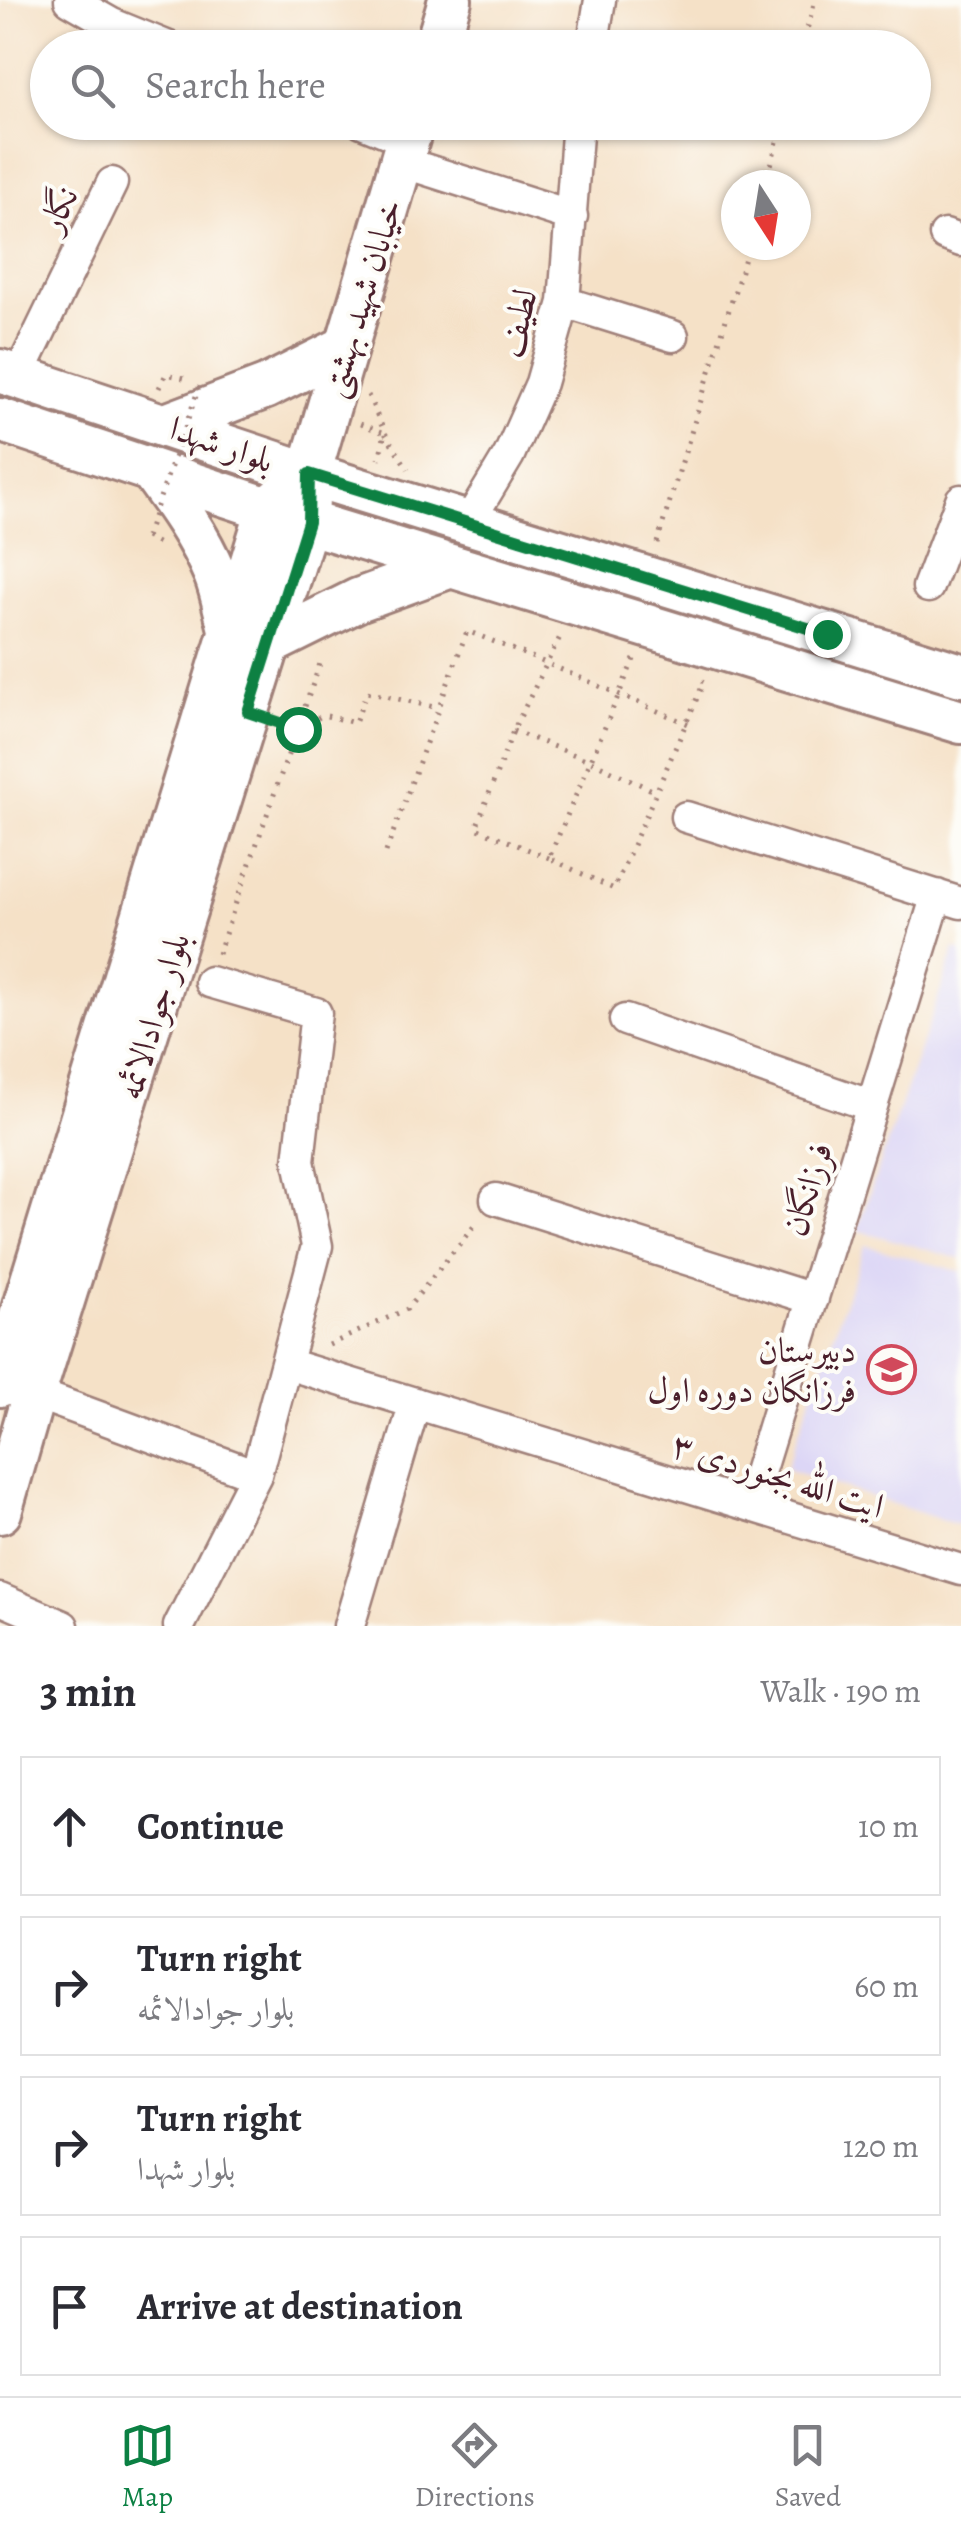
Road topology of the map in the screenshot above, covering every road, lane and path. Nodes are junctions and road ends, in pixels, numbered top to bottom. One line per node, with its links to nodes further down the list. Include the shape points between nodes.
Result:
1 (70, 0): 5 (street)
2 (450, 0): 6 (main road)
3 (600, 0): 7 (street)
4 (815, 0): 8 (path)
5 (127, 30)
6 (441, 30)
7 (595, 30)
8 (807, 30)
9 (577, 140): 14 (street, لطیف)
10 (777, 140): 12 (path)
11 (408, 142): 14 (street); 18 (main road, خیابان شهید بهشتی)
12 (770, 170)
13 (112, 183): 19 (street, نگار)
14 (572, 216): 16 (street, لطیف)
15 (744, 260): 30 (path)
16 (564, 302): 17 (street); 27 (street, لطیف, via 541,383 510,456)
17 (673, 336)
18 (346, 347): 22 (main road); 24 (main road, خیابان شهید بهشتی); 27 (path, via 385,433)
19 (9, 374): 22 (main road, بلوار شهدا)
20 (200, 382): 28 (path, bridge)
21 (0, 420): 23 (main road, بلوار شهدا)
22 (166, 425): 24 (main road, بلوار شهدا)
23 (152, 470): 26 (main road, بلوار شهدا); 34 (main road, via 188,519)
24 (309, 474): 26 (main road, خیابان شهید بهشتی); 27 (main road, بلوار شهدا)
25 (961, 500): 31 (street)
26 (288, 516): 29 (main road, بلوار شهدا); 34 (main road, بلوار جوادالائمه)
27 (452, 518): 30 (main road, بلوار شهدا)
28 (146, 537)
29 (451, 566): 32 (main road); 33 (main road, بلوار شهدا)
30 (646, 578): 37 (main road, بلوار شهدا)
31 (928, 587)
32 (336, 612): 34 (main road); 44 (path)
33 (563, 624): 36 (path); 42 (main road, بلوار شهدا)
34 (250, 638): 41 (main road, بلوار جوادالائمه); 58 (main road, بلوار جوادالائمه)
35 (634, 659): 39 (path)
36 (548, 662): 39 (path); 40 (path, via 466,631); 45 (path)
37 (961, 675)
38 (686, 676): 47 (path, via 704,682)
39 (619, 696): 43 (path); 46 (path)
40 (438, 708): 44 (path, via 367,692 355,723 324,715); 49 (path)
41 (248, 712): 44 (path); 58 (main road, بلوار جوادالائمه)
42 (961, 722)
43 (691, 725)
44 (298, 729): 52 (path)
45 (513, 732): 46 (path); 50 (path, via 476,828)
46 (590, 760): 47 (path); 50 (path)
47 (656, 792): 50 (path, via 614,890)
48 (686, 817): 51 (street)
49 (386, 852)
50 (549, 858)
51 (949, 899): 54 (street, فرزانگان)
52 (210, 982): 57 (street, via 316,1014 299,1161 317,1246)
53 (625, 1020): 54 (street)
54 (872, 1106): 56 (street, فرزانگان)
55 (496, 1199): 56 (street); 57 (path, via 407,1309)
56 (812, 1299): 61 (street, فرزانگان)
57 (287, 1364): 59 (street, ایت الله بجنوردی ۳); 60 (street)
58 (17, 1389): 60 (street); 62 (main road, بلوار جوادالائمه)
59 (415, 1403): 61 (street, ایت الله بجنوردی ۳); 67 (street)
60 (256, 1475): 66 (street)
61 (749, 1505): 63 (street, ایت الله بجنوردی ۳)
62 (0, 1512)
63 (961, 1570)
64 (0, 1599): 65 (street)
65 (63, 1626)
66 (180, 1626)
67 (349, 1626)

